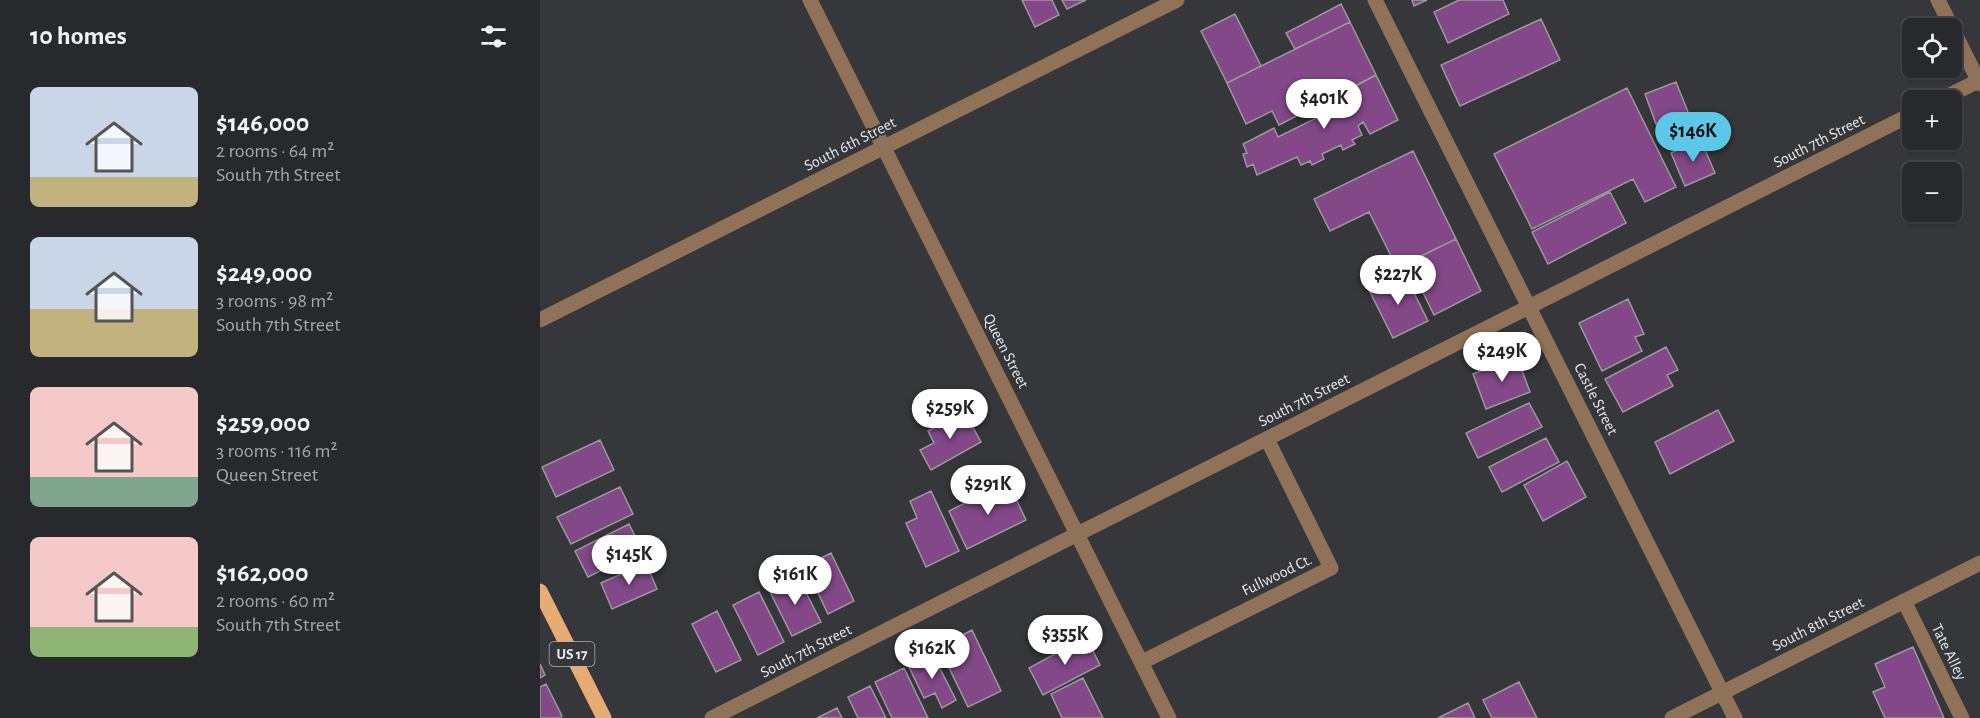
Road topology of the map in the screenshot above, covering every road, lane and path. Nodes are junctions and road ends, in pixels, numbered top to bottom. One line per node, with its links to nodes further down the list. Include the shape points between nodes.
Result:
1 (810, 0): 8 (street, Queen Street)
2 (1177, 0): 8 (street, South 6th Street)
3 (1375, 0): 9 (street, Castle Street)
4 (1938, 0): 5 (street)
5 (1980, 82): 6 (street)
6 (1962, 90)
7 (1902, 119): 9 (street, South 7th Street)
8 (884, 147): 10 (street, South 6th Street); 12 (street, Queen Street)
9 (1529, 307): 11 (street, South 7th Street); 17 (street, Castle Street)
10 (540, 320)
11 (1267, 439): 12 (street, South 7th Street); 16 (street, Fullwood Ct., via 1331,568)
12 (1078, 534): 16 (street, Queen Street); 19 (street, South 7th Street)
13 (1980, 563): 15 (street, South 8th Street)
14 (540, 591): 18 (main road, US 17)
15 (1904, 601): 17 (street, South 8th Street); 23 (street, Tate Alley)
16 (1142, 662): 20 (street, Queen Street)
17 (1723, 692): 21 (street, South 8th Street); 22 (street, Castle Street)
18 (604, 718)
19 (712, 718)
20 (1169, 718)
21 (1672, 718)
22 (1736, 718)
23 (1962, 718)

